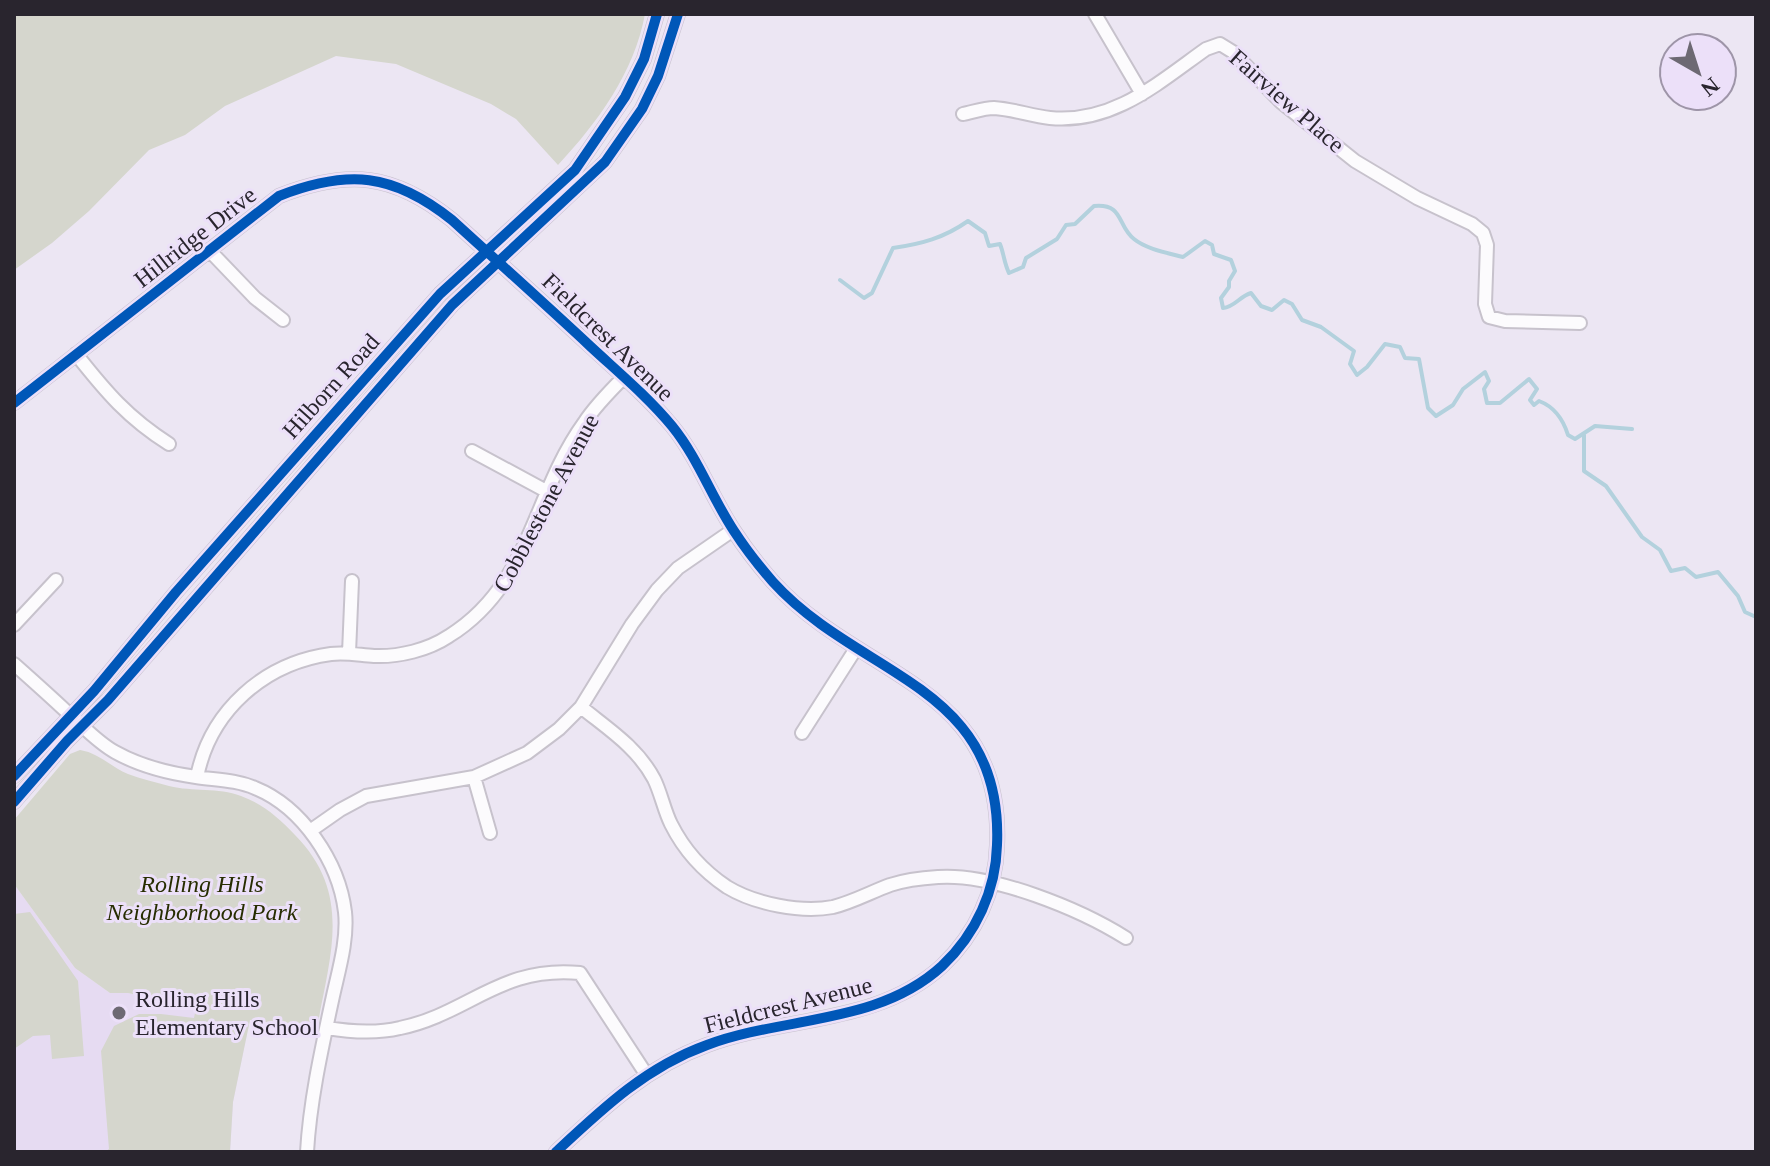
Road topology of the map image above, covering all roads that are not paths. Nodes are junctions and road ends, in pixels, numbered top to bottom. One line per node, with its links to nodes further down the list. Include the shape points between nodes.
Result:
1 (657, 14): 7 (street, Hilborn Road, via 644,59 606,129 575,170)
2 (678, 14): 8 (street, Hilborn Road, via 658,76 623,139 585,184)
3 (1095, 14): 4 (street)
4 (1142, 94): 5 (street, Fairview Place, via 1085,118 992,108); 10 (street, Fairview Place, via 1220,44 1355,161 1483,233 1489,317)
5 (963, 114)
6 (209, 250): 7 (street, Hillridge Drive, via 279,196 340,179 399,186 428,201); 9 (street); 11 (street, Hillridge Drive)
7 (486, 251): 8 (street, Hillridge Drive); 25 (street, Hilborn Road, via 440,294)
8 (499, 262): 12 (street, Fieldcrest Avenue); 26 (street, Hilborn Road, via 412,349)
9 (283, 320)
10 (1580, 323)
11 (76, 354): 13 (street, Hillridge Drive); 14 (street, via 114,402)
12 (624, 377): 16 (street, Cobblestone Avenue, via 583,424); 17 (street, Fieldcrest Avenue, via 696,460)
13 (14, 403)
14 (169, 444)
15 (472, 451): 16 (street)
16 (548, 492): 22 (street, Cobblestone Avenue, via 508,579 470,622 446,639 409,653)
17 (733, 530): 21 (street, Fieldcrest Avenue, via 774,582); 24 (street, via 678,568 657,590)
18 (56, 580): 20 (street)
19 (352, 581): 22 (street)
20 (14, 625)
21 (855, 650): 27 (street); 34 (street, Fieldcrest Avenue, via 928,692 973,742 990,778 999,816)
22 (349, 653): 29 (street, Cobblestone Avenue, via 303,660 253,685 226,711 206,743)
23 (14, 664): 25 (street)
24 (581, 707): 30 (street, via 527,753); 34 (street, via 639,756 686,850 729,888 768,903 831,907 914,879 955,876)
25 (70, 714): 26 (street); 28 (street, Hilborn Road)
26 (82, 726): 29 (street, via 144,766); 31 (street, Hilborn Road)
27 (802, 733)
28 (14, 776)
29 (197, 777): 32 (street, via 257,788)
30 (474, 777): 32 (street, via 366,796); 33 (street)
31 (14, 802)
32 (310, 831): 36 (street, via 335,876 345,912)
33 (490, 833)
34 (992, 884): 35 (street, via 1057,903); 37 (street, Fieldcrest Avenue, via 966,939 942,966 891,1000 707,1044)
35 (1126, 938)
36 (327, 1028): 37 (street, via 372,1033 402,1028 508,980 580,973); 38 (street)
37 (646, 1074): 39 (street, Fieldcrest Avenue)
38 (307, 1152)
39 (556, 1152)

